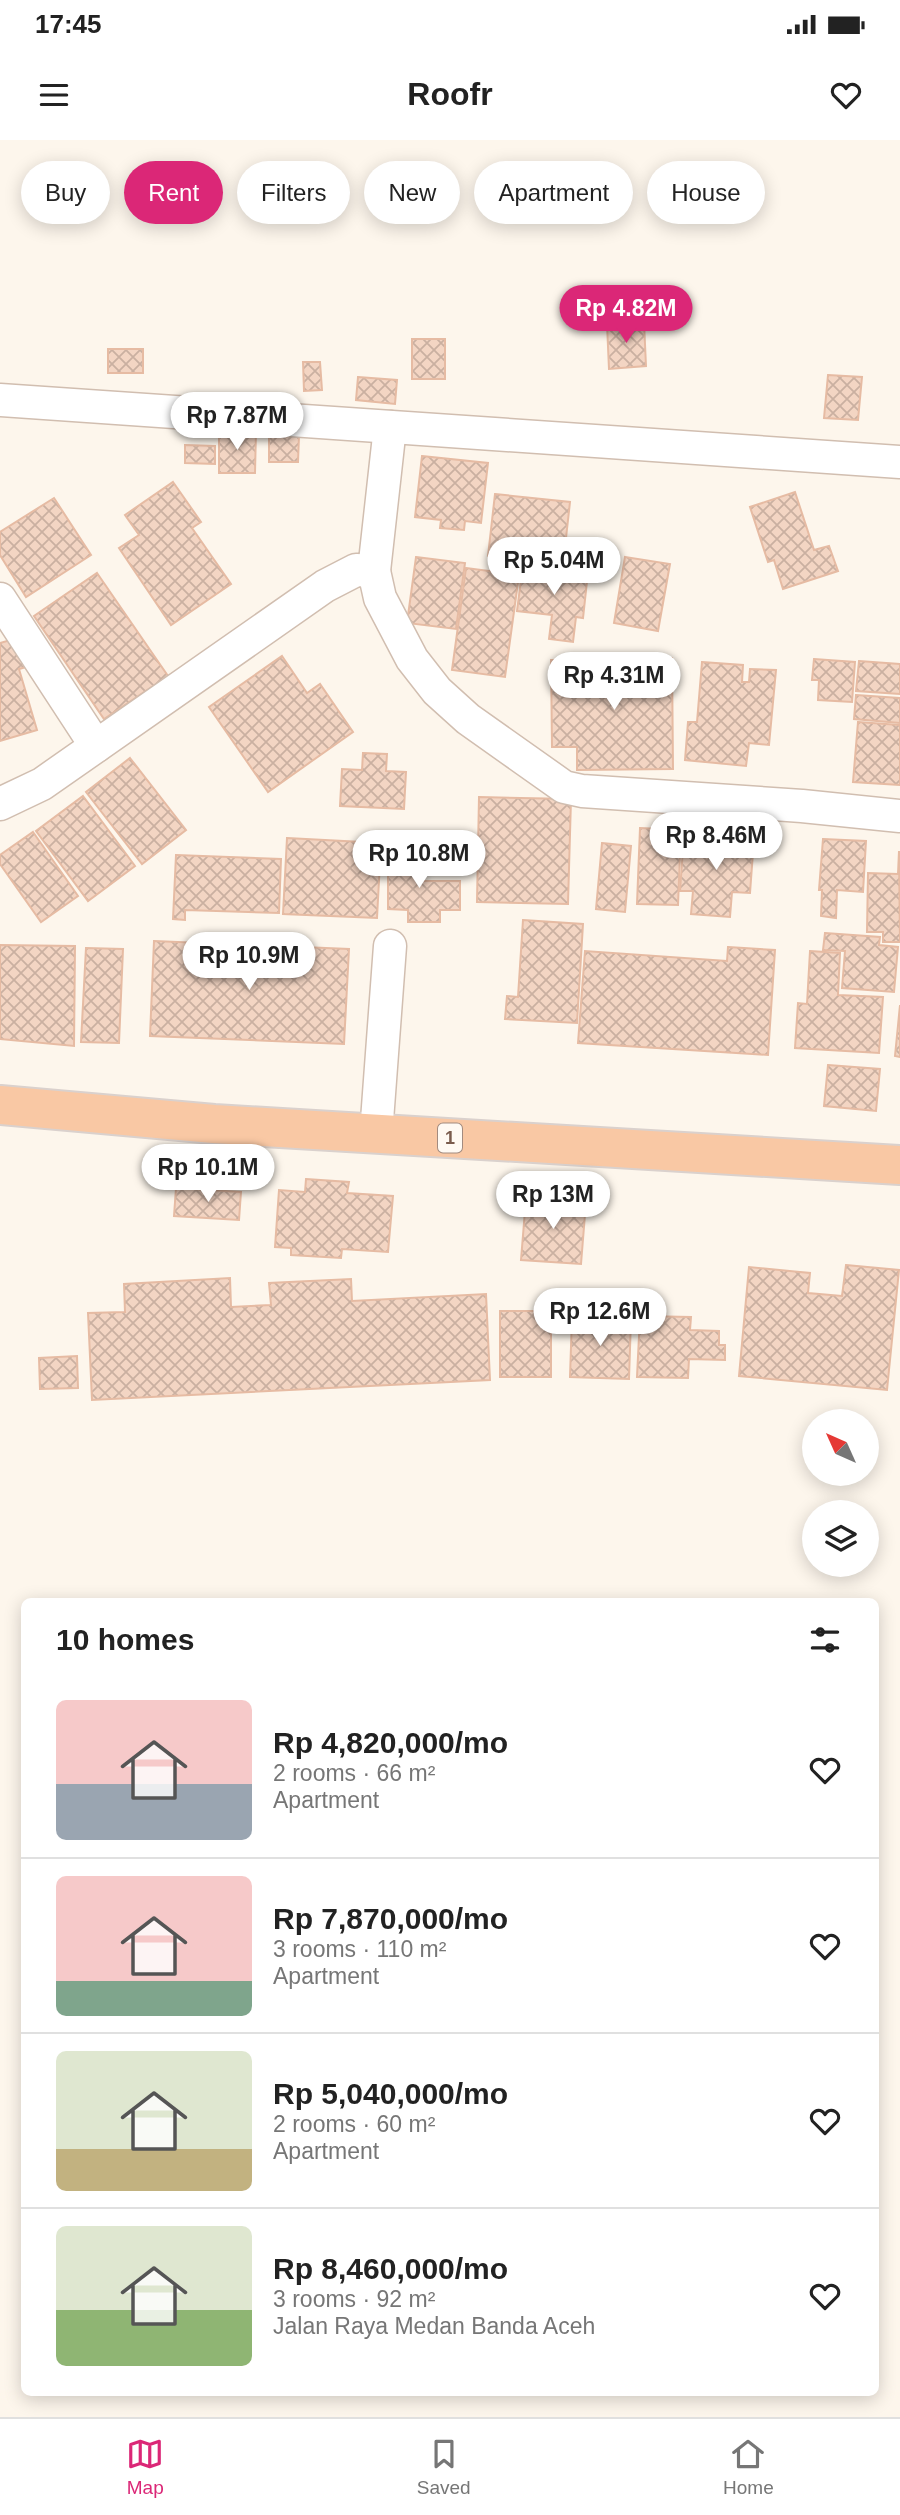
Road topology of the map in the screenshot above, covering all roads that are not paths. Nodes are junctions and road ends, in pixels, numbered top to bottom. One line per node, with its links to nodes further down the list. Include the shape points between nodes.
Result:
1 (0, 400): 2 (street)
2 (390, 427): 3 (street); 4 (street)
3 (900, 462)
4 (374, 571): 6 (street, via 356,570 325,586); 8 (street, via 380,598 412,659 437,691 468,719 564,787)
5 (0, 599): 6 (street)
6 (96, 746): 7 (street, via 42,784)
7 (0, 804)
8 (900, 816)
9 (390, 946): 11 (street)
10 (0, 1105): 11 (highway, 1)
11 (376, 1133): 12 (highway, 1)
12 (900, 1165)

